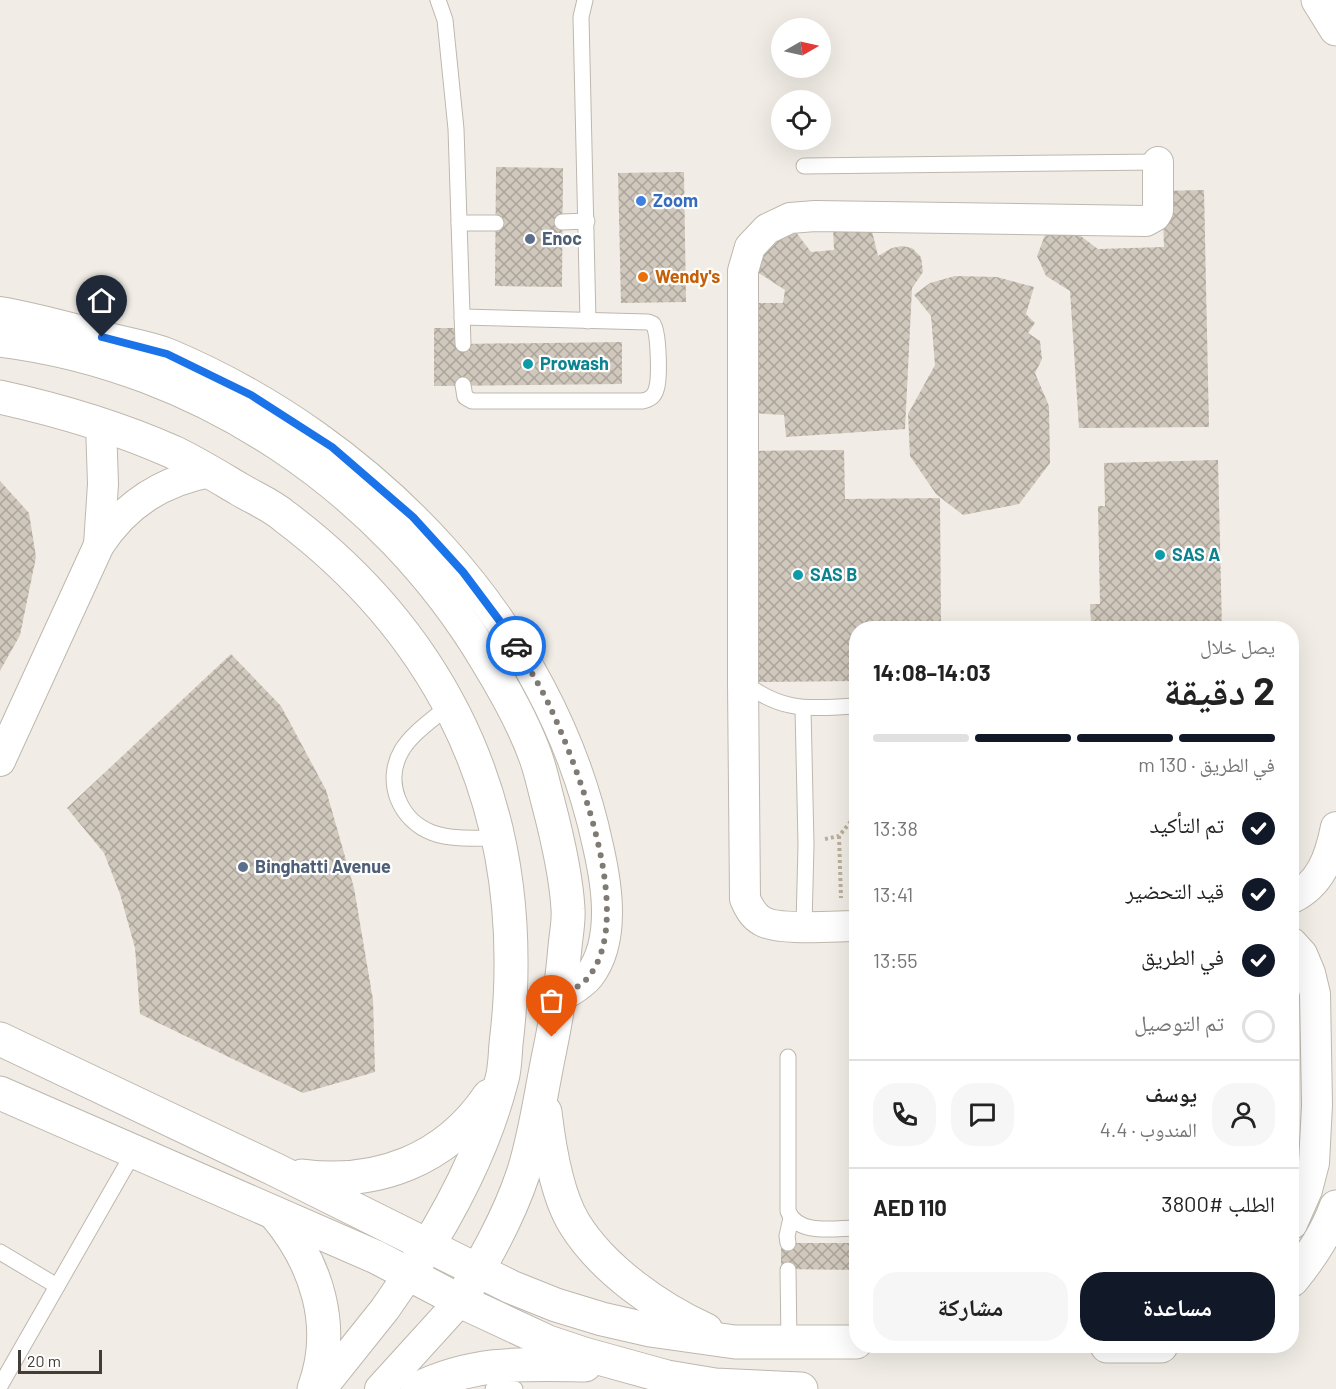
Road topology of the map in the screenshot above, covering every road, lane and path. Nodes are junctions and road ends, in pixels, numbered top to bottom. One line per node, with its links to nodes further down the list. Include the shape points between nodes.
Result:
1 (438, 0): 9 (lane, via 445,20 456,129)
2 (585, 0): 7 (lane, via 582,17)
3 (1318, 0): 4 (street)
4 (1336, 29)
5 (1158, 162): 6 (lane); 21 (street, via 1158,211 1146,220 815,216 790,218 767,229 750,248 742,271)
6 (804, 166)
7 (587, 221): 8 (lane); 13 (lane)
8 (562, 222)
9 (459, 223): 10 (lane); 12 (lane)
10 (496, 223)
11 (0, 312): 35 (street, via 58,323 167,354 251,395 332,447 413,517 463,572 508,632 550,707 596,834 607,914 604,942 589,976)
12 (462, 317): 13 (lane); 15 (lane)
13 (588, 321): 16 (lane, via 653,324 657,334 657,390 649,399 472,401 465,397)
14 (0, 340): 35 (street, via 82,356 158,381 231,414 308,464 362,507 418,564 468,627 509,696 536,759 557,837 568,910)
15 (463, 344)
16 (463, 386)
17 (0, 397): 18 (street)
18 (101, 424): 19 (street, via 175,453); 20 (street)
19 (210, 472): 20 (street, via 172,482 138,501 110,528); 22 (street, via 282,514 336,558 385,608 426,664)
20 (99, 545): 25 (street)
21 (742, 682): 24 (lane, via 771,700); 32 (street, via 745,899 751,912 762,921 776,927)
22 (449, 705): 29 (street, via 486,790); 29 (lane, via 403,749 396,763 395,793 410,819 422,828 436,834)
23 (849, 706): 24 (lane)
24 (803, 708): 30 (lane)
25 (2, 754)
26 (849, 824): 28 (path)
27 (1336, 826): 31 (street, via 1321,874)
28 (839, 836): 30 (path); 33 (path)
29 (498, 838): 39 (street, via 512,927 511,997)
30 (806, 844): 32 (lane)
31 (1299, 894)
32 (804, 926): 33 (street)
33 (849, 926)
34 (1299, 951): 44 (street, via 1315,994 1317,1060 1314,1163)
35 (561, 997): 38 (street)
36 (0, 1039): 42 (street)
37 (788, 1057): 46 (lane)
38 (544, 1077): 51 (street, via 523,1174); 57 (street, via 552,1156 574,1222 603,1257 645,1295 704,1330)
39 (502, 1078): 42 (street, via 464,1125 414,1162 346,1179 322,1179); 49 (street, via 474,1156)
40 (0, 1093): 41 (street)
41 (135, 1150): 45 (street); 55 (lane)
42 (276, 1170): 49 (street)
43 (1336, 1207): 53 (street, via 1324,1235)
44 (1299, 1208)
45 (275, 1214): 54 (street); 64 (street, via 305,1255 321,1303 323,1354)
46 (791, 1218): 47 (lane, via 807,1228); 48 (lane)
47 (849, 1228)
48 (788, 1243)
49 (429, 1245): 51 (street); 54 (street)
50 (0, 1252): 55 (lane)
51 (478, 1270): 56 (street); 57 (street, via 556,1305 602,1319)
52 (788, 1270): 58 (lane)
53 (1299, 1271)
54 (409, 1274): 56 (street); 65 (street)
55 (57, 1286): 61 (lane)
56 (460, 1301): 60 (street, via 548,1342); 66 (street)
57 (735, 1342): 58 (street)
58 (789, 1342): 59 (street)
59 (849, 1342)
60 (626, 1367): 62 (street); 67 (street, via 500,1365 467,1370)
61 (0, 1386)
62 (714, 1387): 63 (street)
63 (757, 1388): 70 (street)
64 (314, 1389)
65 (321, 1389)
66 (380, 1389)
67 (417, 1389)
68 (494, 1389): 69 (lane)
69 (515, 1389)
70 (801, 1389)

